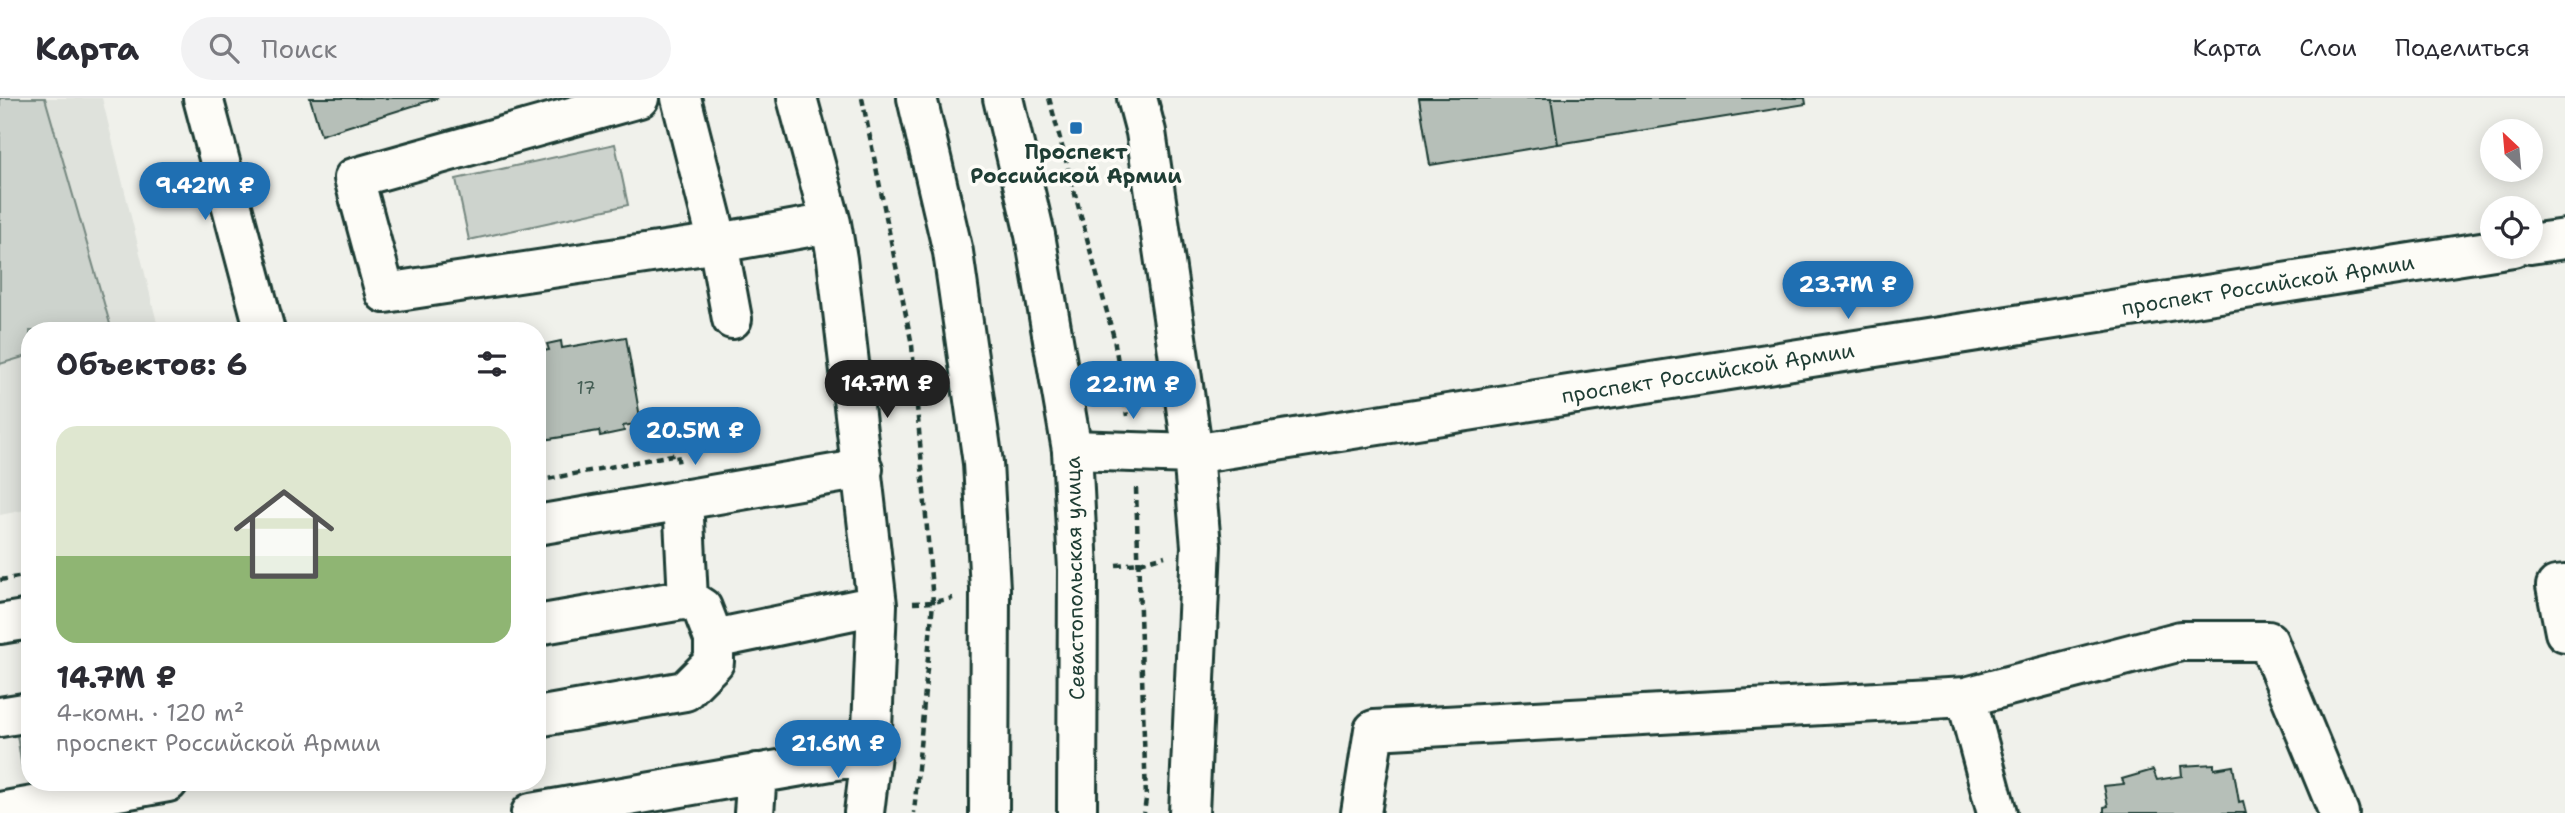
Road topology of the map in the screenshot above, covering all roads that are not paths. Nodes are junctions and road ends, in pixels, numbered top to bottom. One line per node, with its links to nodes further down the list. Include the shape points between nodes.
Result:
1 (203, 98): 14 (street)
2 (639, 98): 11 (street, via 354,178 385,293)
3 (681, 98): 11 (street)
4 (797, 98): 8 (street)
5 (917, 98): 39 (street, via 953,252 983,463 990,589)
6 (1003, 98): 15 (street, Севастопольская улица, via 1035,236)
7 (1137, 98): 16 (street, via 1146,132)
8 (831, 223): 11 (street); 17 (street)
9 (2565, 239): 10 (street)
10 (2543, 242)
11 (718, 243): 13 (street)
12 (2480, 252): 16 (street, проспект Российской Армии)
13 (732, 319)
14 (263, 322)
15 (1072, 450): 16 (street, проспект Российской Армии); 40 (street, Севастопольская улица, via 1078,570)
16 (1193, 454): 41 (street, via 1201,546)
17 (863, 469): 18 (street); 22 (street)
18 (683, 499): 19 (street); 21 (street)
19 (546, 524)
20 (2565, 585): 26 (street, via 2556,586)
21 (688, 599): 24 (street); 27 (street, via 702,608)
22 (877, 605): 27 (street); 32 (street)
23 (21, 620): 25 (street)
24 (546, 623)
25 (0, 624)
26 (2565, 632)
27 (714, 639): 30 (street, via 714,662 685,691)
28 (1966, 697): 42 (street, via 1374,730); 43 (street); 44 (street, via 2181,641 2268,641)
29 (21, 714): 31 (street)
30 (546, 715)
31 (0, 717)
32 (871, 754): 33 (street); 38 (street)
33 (757, 773): 36 (street); 37 (street)
34 (61, 792): 35 (street)
35 (0, 812)
36 (531, 813)
37 (754, 813)
38 (864, 813)
39 (989, 813)
40 (1077, 813)
41 (1189, 813)
42 (1361, 813)
43 (1997, 813)
44 (2339, 813)

